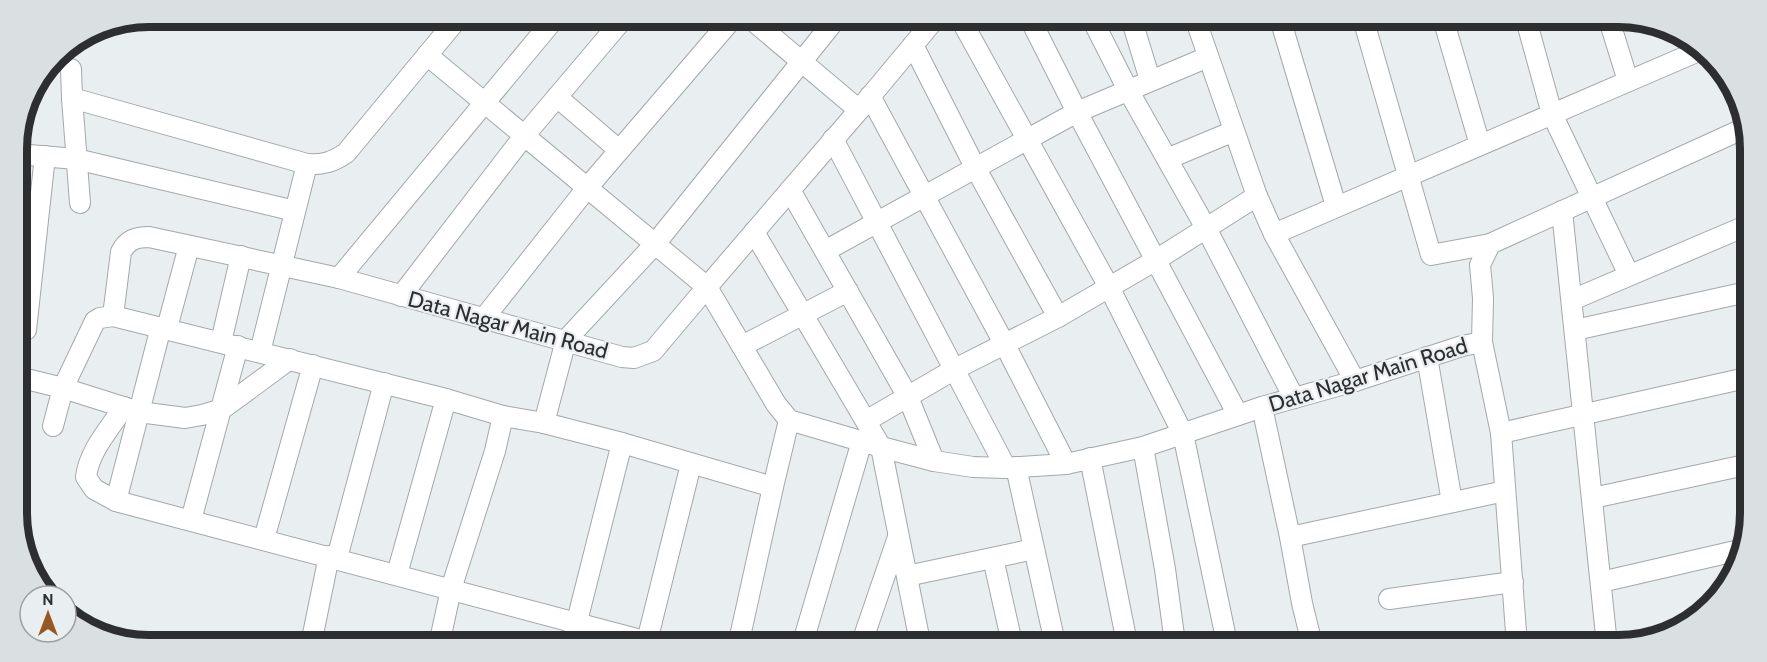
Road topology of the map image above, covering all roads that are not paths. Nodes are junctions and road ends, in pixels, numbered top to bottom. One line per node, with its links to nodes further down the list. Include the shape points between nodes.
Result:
1 (450, 27): 20 (street)
2 (547, 27): 29 (street)
3 (616, 27): 27 (street)
4 (725, 27): 39 (street)
5 (761, 27): 22 (street)
6 (829, 27): 22 (street)
7 (928, 27): 18 (street, Data Nagar Main Road)
8 (966, 27): 37 (street)
9 (1034, 27): 31 (street)
10 (1096, 27): 26 (street)
11 (1134, 27): 24 (street)
12 (1198, 27): 21 (street)
13 (1282, 27): 53 (street)
14 (1365, 27): 46 (street)
15 (1445, 27): 38 (street)
16 (1528, 27): 32 (street)
17 (1611, 27): 25 (street)
18 (913, 45): 30 (street, Data Nagar Main Road); 45 (street)
19 (1693, 53): 25 (street)
20 (427, 55): 29 (street); 44 (street, via 346,153 332,162)
21 (1208, 57): 24 (street); 33 (street)
22 (801, 61): 30 (street); 62 (street)
23 (71, 69): 28 (street)
24 (1150, 80): 26 (street)
25 (1628, 81): 32 (street)
26 (1128, 90): 31 (street); 43 (street)
27 (557, 97): 35 (street); 39 (street)
28 (72, 98): 42 (street); 44 (street)
29 (483, 102): 35 (street); 70 (street)
30 (865, 103): 36 (street, Data Nagar Main Road); 50 (street)
31 (1077, 112): 37 (street); 67 (street)
32 (1552, 114): 38 (street); 51 (street)
33 (1234, 131): 43 (street); 49 (street)
34 (1739, 131): 51 (street)
35 (524, 136): 47 (street); 75 (street)
36 (833, 139): 48 (street, Data Nagar Main Road); 56 (street)
37 (1027, 140): 45 (street); 72 (street)
38 (1480, 145): 46 (street)
39 (620, 150): 47 (street)
40 (27, 155): 41 (street)
41 (45, 156): 42 (street); 60 (street)
42 (76, 159): 52 (street); 54 (street)
43 (1167, 159): 57 (street)
44 (307, 164): 54 (street)
45 (976, 169): 50 (street); 79 (street)
46 (1408, 175): 53 (street); 63 (street, via 1431,255)
47 (587, 188): 62 (street); 80 (street)
48 (790, 190): 59 (street, Data Nagar Main Road); 65 (street)
49 (1257, 196): 57 (street); 61 (street)
50 (925, 197): 56 (street); 86 (street)
51 (1593, 197): 55 (street); 69 (street)
52 (80, 203)
53 (1336, 206): 61 (street)
54 (295, 211): 68 (street)
55 (1563, 211): 63 (street); 76 (street)
56 (877, 222): 65 (street); 92 (street)
57 (1206, 228): 67 (street); 99 (street)
58 (1740, 228): 69 (street)
59 (754, 232): 71 (street, Data Nagar Main Road); 77 (street)
60 (27, 234)
61 (1274, 234): 95 (street)
62 (655, 244): 71 (street); 83 (street)
63 (1490, 244): 84 (street, Data Nagar Main Road, via 1480,266)
64 (189, 246): 66 (street, Data Nagar Main Road); 78 (street, Data Nagar Main Road, via 149,237 137,237 124,245); 81 (street)
65 (825, 251): 73 (street)
66 (241, 256): 68 (street, Data Nagar Main Road); 85 (street)
67 (1156, 260): 72 (street); 105 (street)
68 (282, 264): 70 (street, Data Nagar Main Road); 88 (street)
69 (1629, 275): 76 (street)
70 (339, 278): 75 (street, Data Nagar Main Road)
71 (706, 287): 83 (street, Data Nagar Main Road, via 653,351 645,355 622,357); 87 (street)
72 (1109, 287): 79 (street); 112 (street)
73 (848, 291): 77 (street); 98 (street)
74 (1740, 294): 82 (street)
75 (401, 296): 80 (street, Data Nagar Main Road)
76 (1572, 300): 82 (street)
77 (803, 314): 87 (street); 108 (street)
78 (113, 316): 81 (street); 97 (street, via 95,321)
79 (1058, 317): 86 (street)
80 (484, 318): 83 (street, Data Nagar Main Road)
81 (164, 328): 85 (street); 103 (street)
82 (1575, 330): 104 (street)
83 (566, 340): 109 (street)
84 (1482, 342): 89 (street, Data Nagar Main Road); 111 (street)
85 (230, 344): 88 (street); 102 (street)
86 (1005, 345): 92 (street); 120 (street)
87 (742, 346): 107 (street)
88 (260, 352): 90 (street)
89 (1427, 357): 95 (street, Data Nagar Main Road); 127 (street)
90 (290, 359): 91 (street); 102 (street)
91 (313, 365): 96 (street); 131 (street)
92 (955, 369): 98 (street); 122 (street)
93 (27, 379): 97 (street)
94 (1740, 379): 104 (street)
95 (1355, 381): 99 (street, Data Nagar Main Road)
96 (384, 383): 100 (street); 134 (street)
97 (63, 388): 103 (street); 110 (street)
98 (908, 397): 108 (street); 118 (street)
99 (1294, 398): 101 (street, Data Nagar Main Road)
100 (446, 399): 106 (street); 136 (street)
101 (1262, 407): 105 (street, Data Nagar Main Road); 130 (street)
102 (222, 409): 103 (street, via 185,418); 128 (street)
103 (132, 410): 126 (street); 126 (street, via 87,465 86,477 94,489)
104 (1584, 414): 111 (street); 125 (street)
105 (1238, 415): 112 (street, Data Nagar Main Road)
106 (503, 416): 109 (street); 140 (street)
107 (789, 420): 113 (street, Data Nagar Main Road); 123 (street)
108 (866, 421): 115 (street)
109 (544, 423): 114 (street)
110 (53, 426)
111 (1500, 433): 124 (street)
112 (1183, 434): 116 (street, Data Nagar Main Road); 155 (street)
113 (862, 441): 115 (street, Data Nagar Main Road); 148 (street)
114 (622, 443): 119 (street); 142 (street)
115 (881, 447): 118 (street, Data Nagar Main Road); 129 (street)
116 (1143, 447): 117 (street, Data Nagar Main Road); 154 (street)
117 (1090, 458): 120 (street, Data Nagar Main Road); 153 (street)
118 (933, 461): 122 (street, Data Nagar Main Road)
119 (691, 464): 123 (street); 146 (street)
120 (1066, 464): 122 (street, Data Nagar Main Road)
121 (1740, 466): 125 (street)
122 (1011, 467): 132 (street)
123 (773, 487): 147 (street)
124 (1505, 491): 127 (street); 138 (street)
125 (1593, 498): 139 (street)
126 (116, 501): 128 (street)
127 (1452, 502): 130 (street)
128 (192, 520): 131 (street)
129 (898, 534): 137 (street); 149 (street)
130 (1290, 537): 156 (street)
131 (264, 539): 134 (street)
132 (1034, 549): 135 (street); 152 (street)
133 (1734, 551): 139 (street)
134 (333, 557): 136 (street); 143 (street)
135 (993, 558): 137 (street); 151 (street)
136 (397, 574): 140 (street)
137 (907, 576): 150 (street)
138 (1513, 582): 141 (street); 157 (street)
139 (1601, 582): 158 (street)
140 (451, 589): 142 (street); 144 (street)
141 (1389, 599)
142 (574, 632): 145 (street)
143 (313, 635)
144 (441, 635)
145 (598, 635)
146 (647, 635)
147 (740, 635)
148 (805, 635)
149 (864, 635)
150 (919, 635)
151 (1010, 635)
152 (1053, 635)
153 (1125, 635)
154 (1174, 635)
155 (1225, 635)
156 (1310, 635)
157 (1516, 635)
158 (1606, 635)

